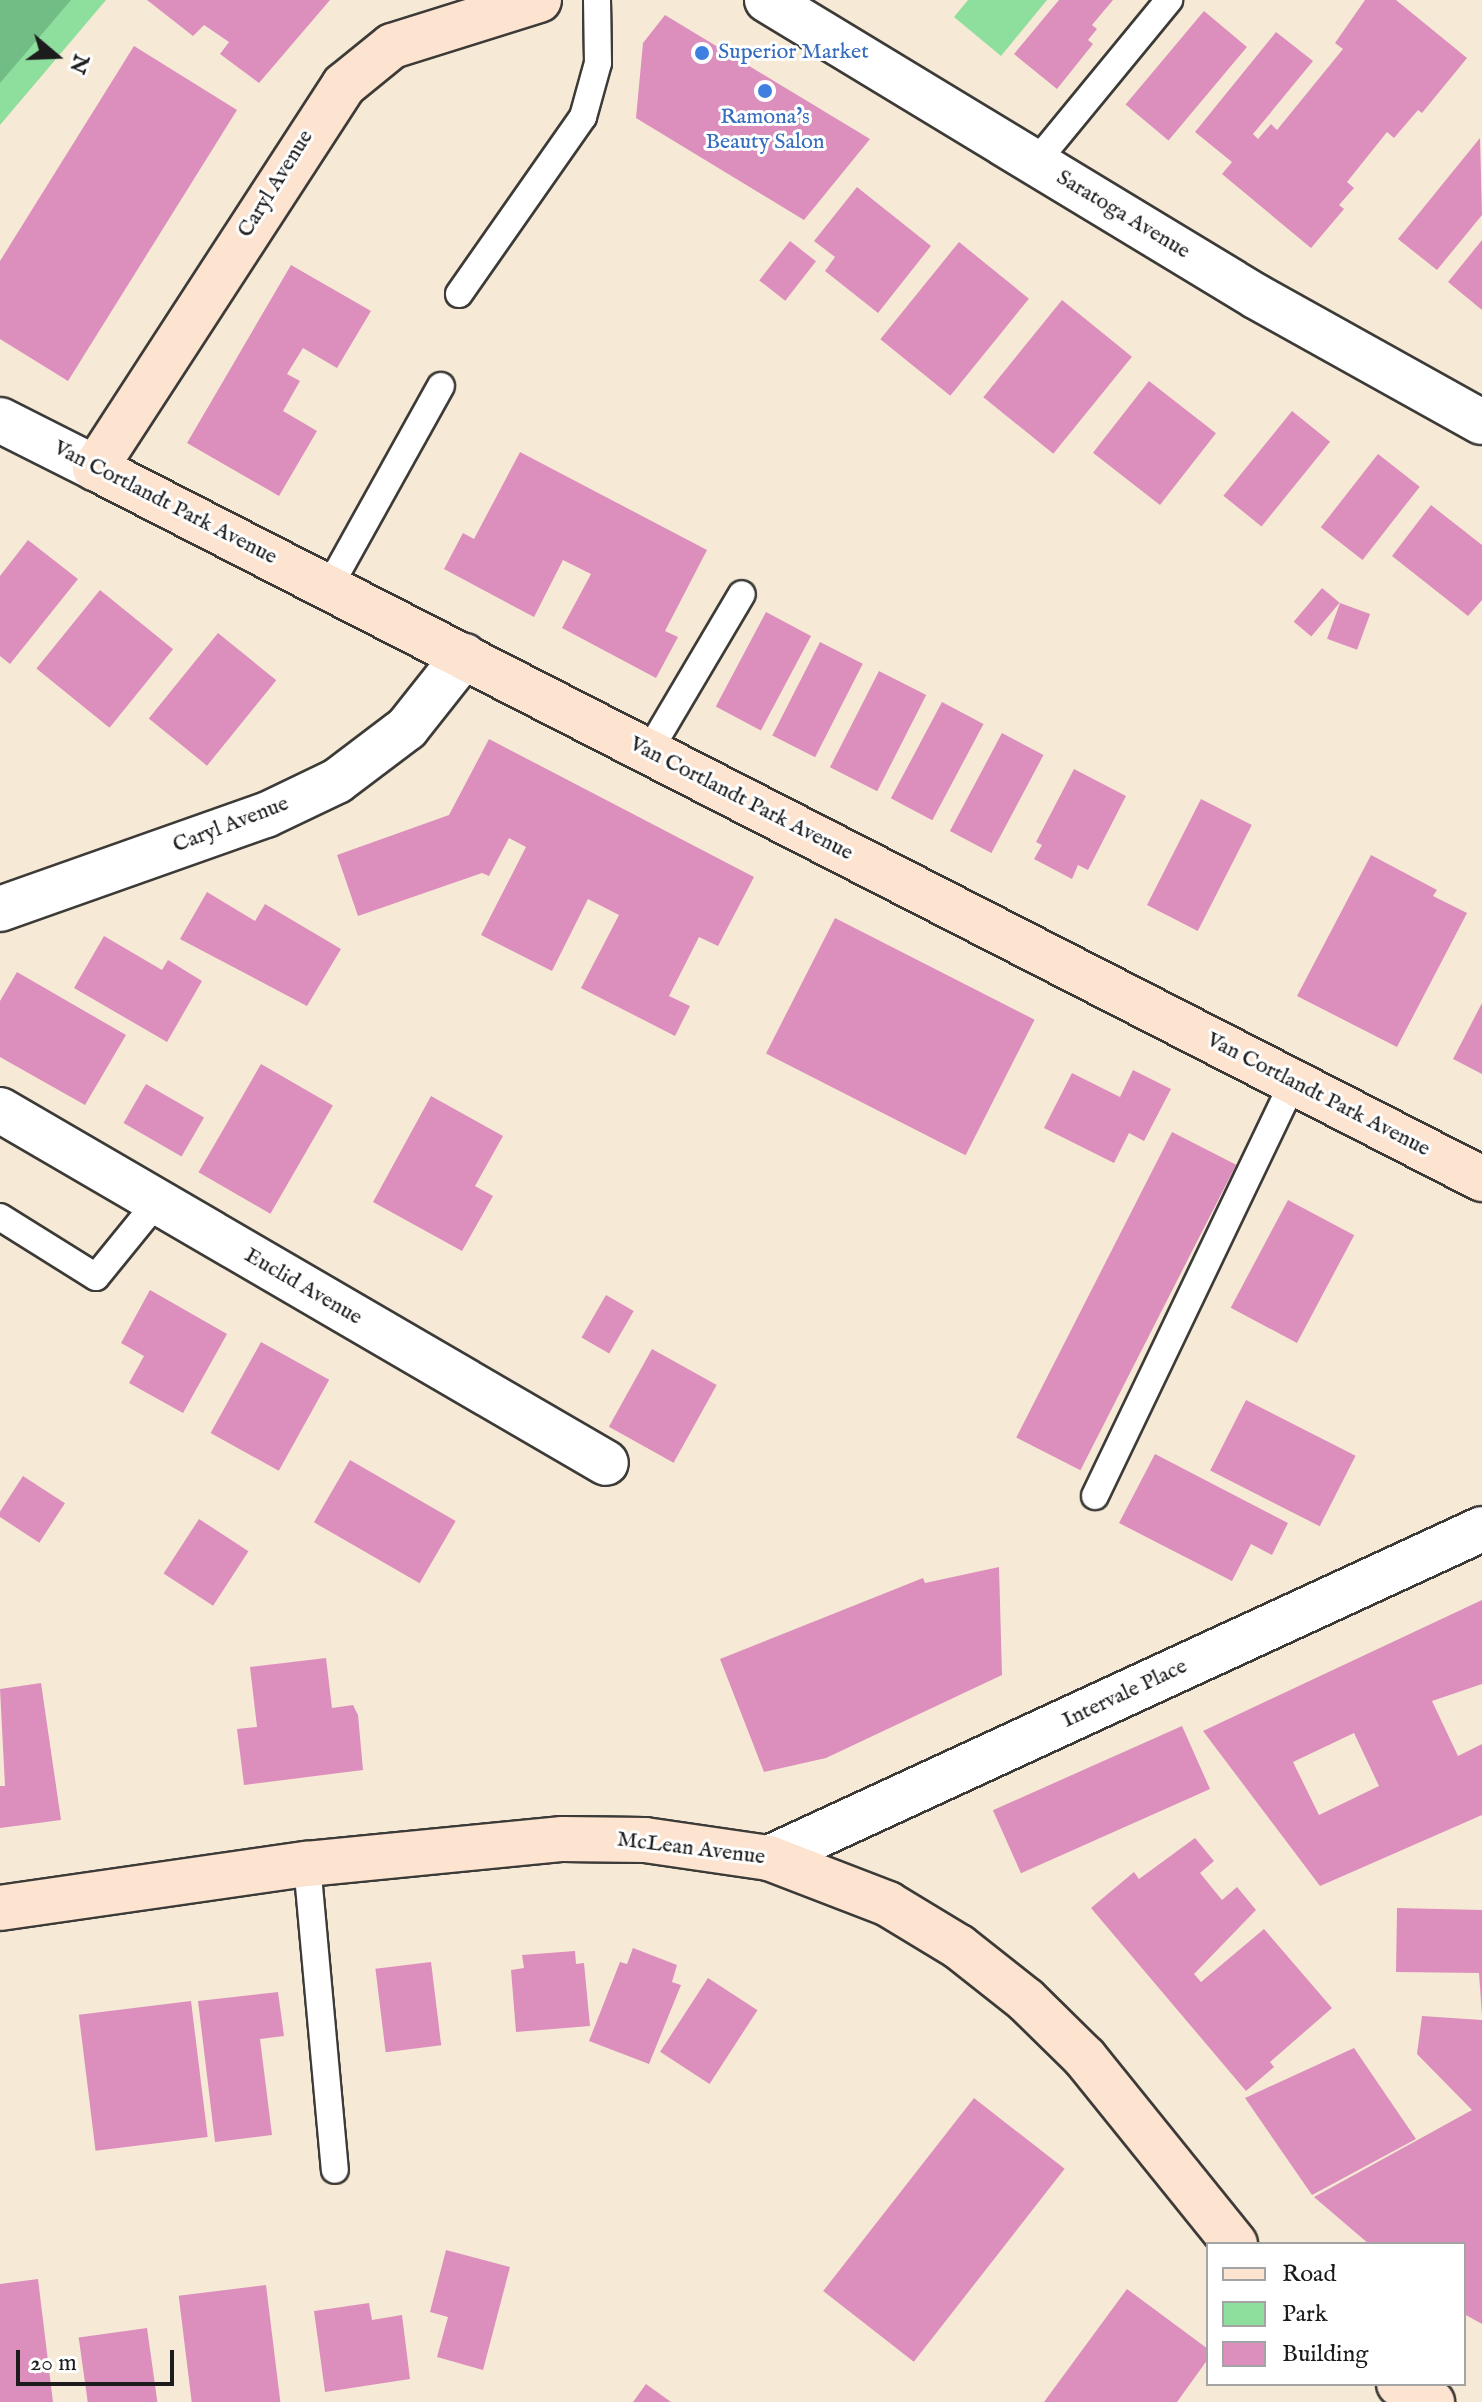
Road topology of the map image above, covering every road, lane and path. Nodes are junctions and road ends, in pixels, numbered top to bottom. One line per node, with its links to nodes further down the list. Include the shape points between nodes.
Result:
1 (539, 0): 10 (street, Caryl Avenue, via 392,46 327,105)
2 (597, 0): 6 (lane, via 598,63 583,117)
3 (767, 0): 5 (street, Saratoga Avenue)
4 (1169, 0): 5 (lane)
5 (1036, 162): 9 (street, Saratoga Avenue, via 1257,297)
6 (459, 294)
7 (441, 386): 11 (lane)
8 (0, 420): 10 (street, Van Cortlandt Park Avenue)
9 (1482, 422)
10 (95, 468): 11 (street, Van Cortlandt Park Avenue)
11 (329, 587): 13 (street, Van Cortlandt Park Avenue)
12 (742, 594): 14 (lane)
13 (464, 656): 14 (street, Van Cortlandt Park Avenue); 15 (street, Caryl Avenue, via 407,728 337,781 266,815)
14 (649, 751): 16 (street, Van Cortlandt Park Avenue)
15 (0, 909)
16 (1293, 1083): 18 (street, Van Cortlandt Park Avenue); 22 (lane)
17 (0, 1110): 19 (street, Euclid Avenue)
18 (1482, 1179)
19 (157, 1202): 20 (lane, via 96,1277); 21 (street, Euclid Avenue)
20 (0, 1217)
21 (606, 1463)
22 (1095, 1496)
23 (1482, 1529): 24 (street, Intervale Place)
24 (769, 1858): 25 (street, McLean Avenue, via 605,1838); 28 (street, McLean Avenue, via 900,1911 959,1947 1026,2000 1085,2058)
25 (307, 1864): 26 (street, McLean Avenue); 27 (lane)
26 (0, 1908)
27 (335, 2170)
28 (1233, 2242)
29 (1403, 2386): 30 (street)
30 (1432, 2402)

